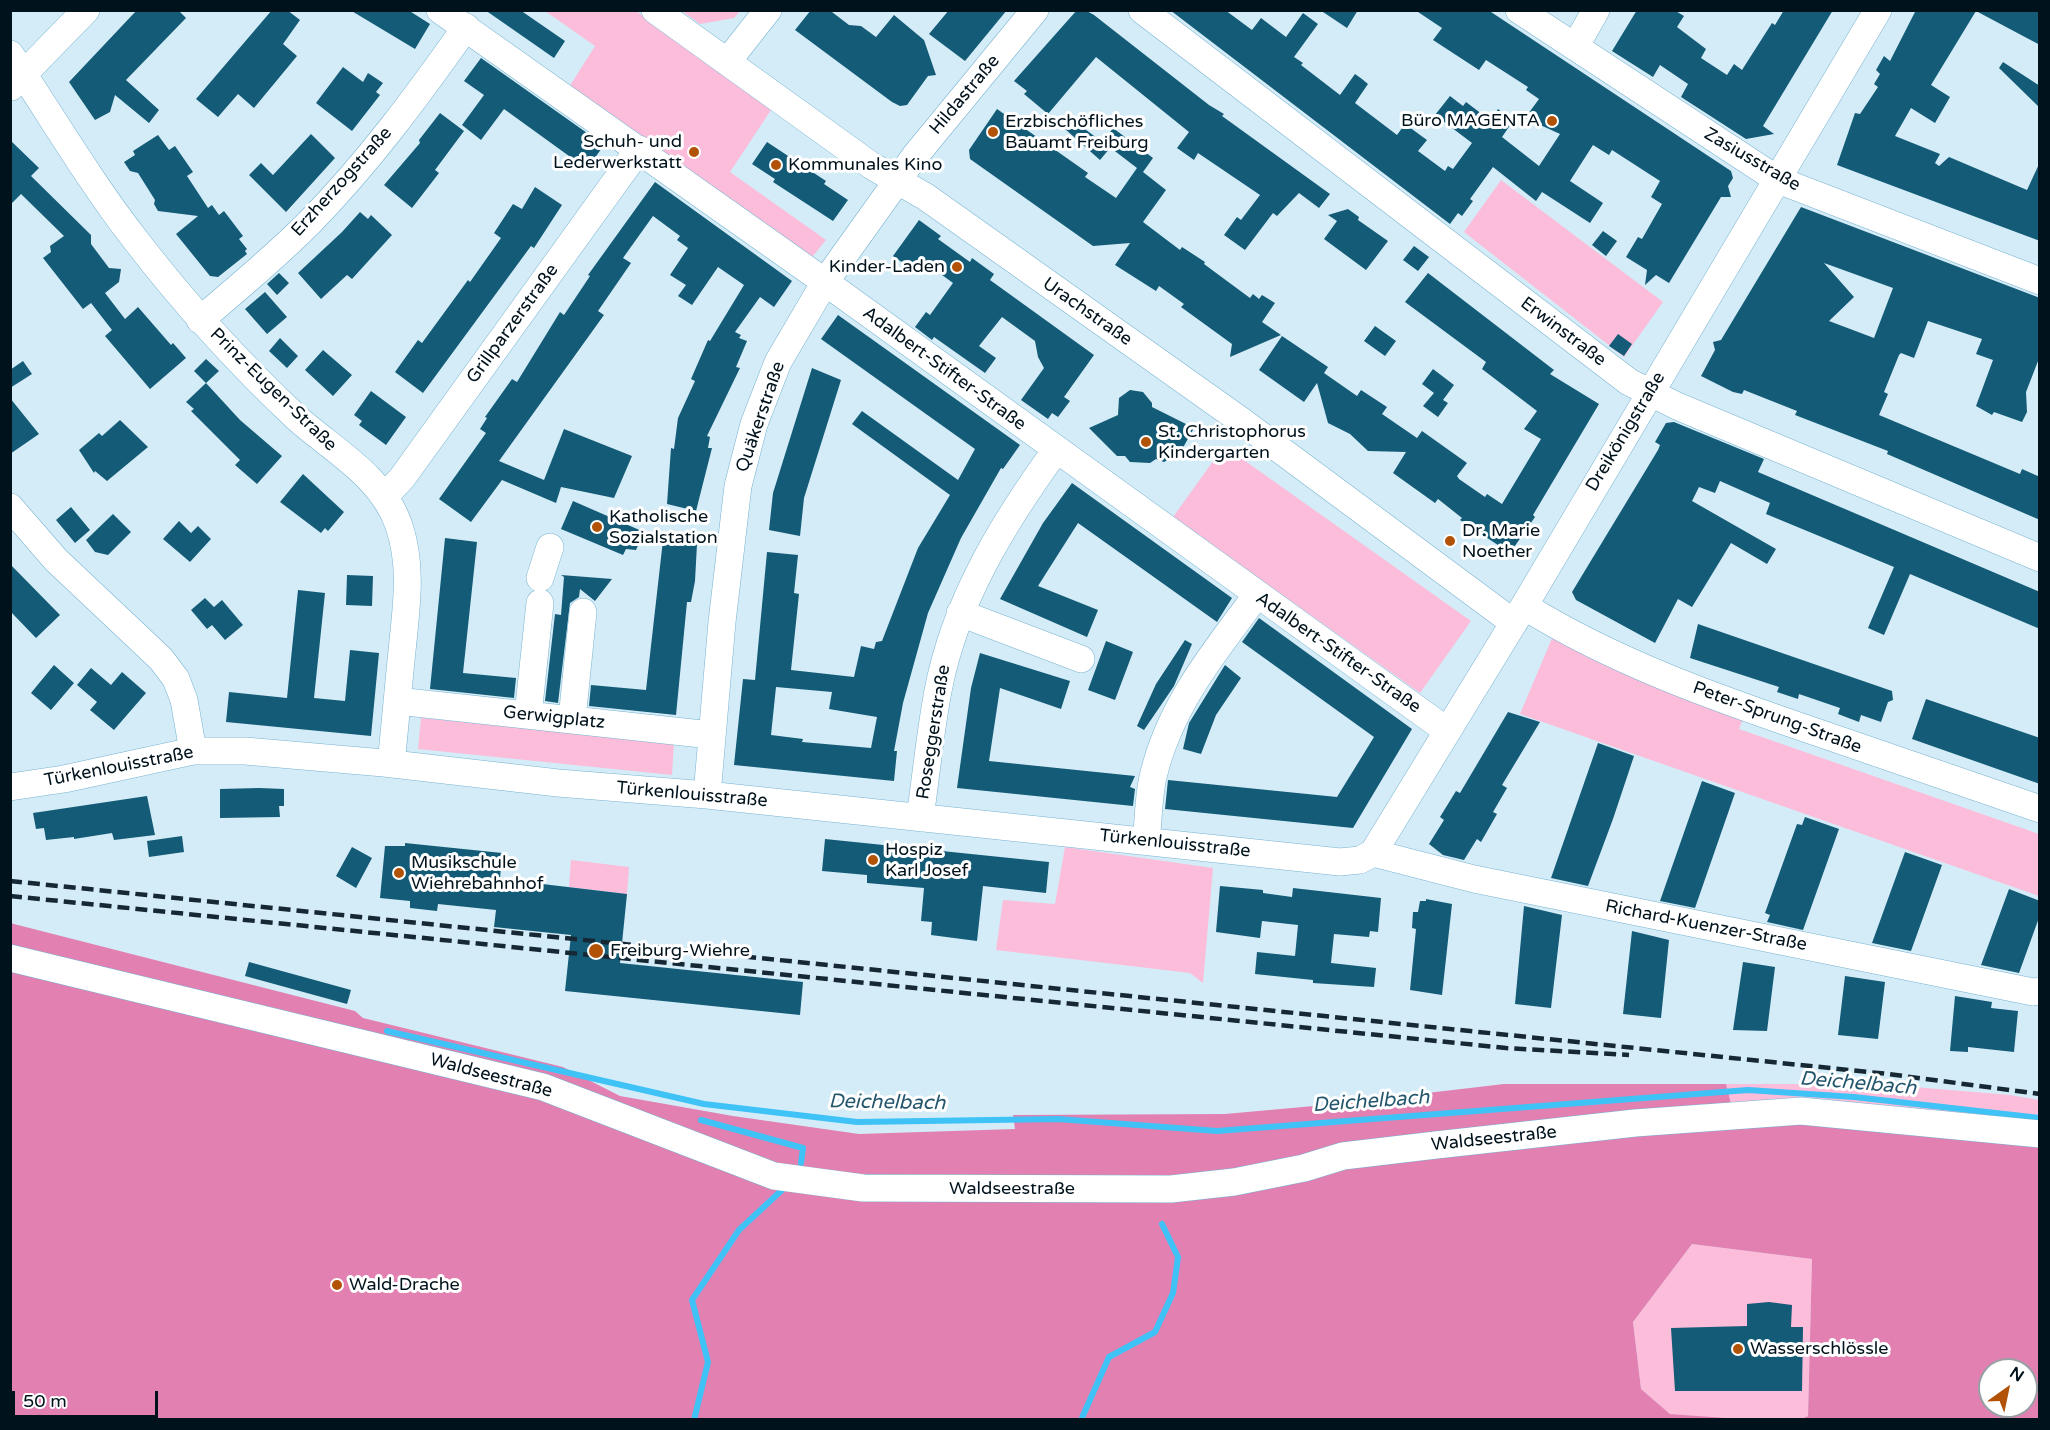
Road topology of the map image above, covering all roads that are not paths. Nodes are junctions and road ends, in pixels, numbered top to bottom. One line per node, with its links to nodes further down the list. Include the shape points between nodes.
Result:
1 (86, 10): 13 (street)
2 (440, 10): 10 (street, Adalbert-Stifter-Straße)
3 (655, 10): 12 (street, Urachstraße)
4 (1035, 10): 16 (street, Hildastraße)
5 (1142, 10): 20 (street, Erwinstraße, via 1586,350)
6 (1519, 10): 11 (street, Zasiusstraße)
7 (1596, 10): 11 (street)
8 (1878, 10): 15 (street, Dreikönigstraße)
9 (762, 12): 12 (street)
10 (466, 27): 14 (street, Adalbert-Stifter-Straße); 19 (street, Erzherzogstraße, via 359,169 309,224)
11 (1575, 47): 15 (street, Zasiusstraße)
12 (727, 63): 16 (street, Urachstraße)
13 (15, 72): 19 (street, Prinz-Eugen-Straße, via 133,237)
14 (639, 149): 18 (street, Adalbert-Stifter-Straße); 22 (street, Grillparzerstraße, via 402,478)
15 (1778, 180): 17 (street, Zasiusstraße); 20 (street, Dreikönigstraße)
16 (897, 181): 18 (street, Quäkerstraße); 29 (street, Urachstraße)
17 (2040, 281)
18 (825, 282): 21 (street, Adalbert-Stifter-Straße); 35 (street, Quäkerstraße, via 778,362 754,424 738,486)
19 (200, 320): 22 (street, Prinz-Eugen-Straße, via 281,402)
20 (1649, 392): 25 (street, Erwinstraße); 29 (street, Dreikönigstraße)
21 (1056, 450): 26 (street, Adalbert-Stifter-Straße); 28 (street, Roseggerstraße, via 994,541)
22 (385, 496): 31 (street, Prinz-Eugen-Straße, via 399,525 408,563)
23 (10, 507): 36 (street, via 56,560 161,659 176,679 184,700)
24 (550, 547): 32 (street, via 540,590)
25 (2040, 558)
26 (1256, 596): 34 (street, Adalbert-Stifter-Straße); 42 (street, via 1180,704 1154,774)
27 (583, 612): 33 (street)
28 (960, 613): 30 (street); 41 (street, Roseggerstraße, via 938,689)
29 (1519, 614): 34 (street, Dreikönigstraße); 40 (street, Peter-Sprung-Straße, via 1556,626 1666,678)
30 (1081, 659)
31 (397, 700): 32 (street, Gerwigplatz); 37 (street, Prinz-Eugen-Straße)
32 (528, 715): 33 (street, Gerwigplatz)
33 (572, 719): 35 (street, Gerwigplatz)
34 (1446, 730): 43 (street, Dreikönigstraße)
35 (711, 735): 39 (street, Quäkerstraße)
36 (193, 751): 37 (street, Türkenlouisstraße, via 266,752); 38 (street, Türkenlouisstraße)
37 (392, 764): 39 (street, Türkenlouisstraße)
38 (10, 787)
39 (707, 795): 41 (street, Türkenlouisstraße)
40 (2040, 809)
41 (920, 818): 42 (street, Türkenlouisstraße)
42 (1146, 841): 43 (street, Türkenlouisstraße, via 1340,862 1360,860)
43 (1373, 853): 45 (street, Richard-Kuenzer-Straße, via 1474,879 1935,974)
44 (10, 958): 46 (street, Waldseestraße, via 543,1087 774,1176 863,1188 1171,1189 1234,1182 1343,1156 1635,1123 1801,1111)
45 (2040, 991)
46 (2040, 1134)

